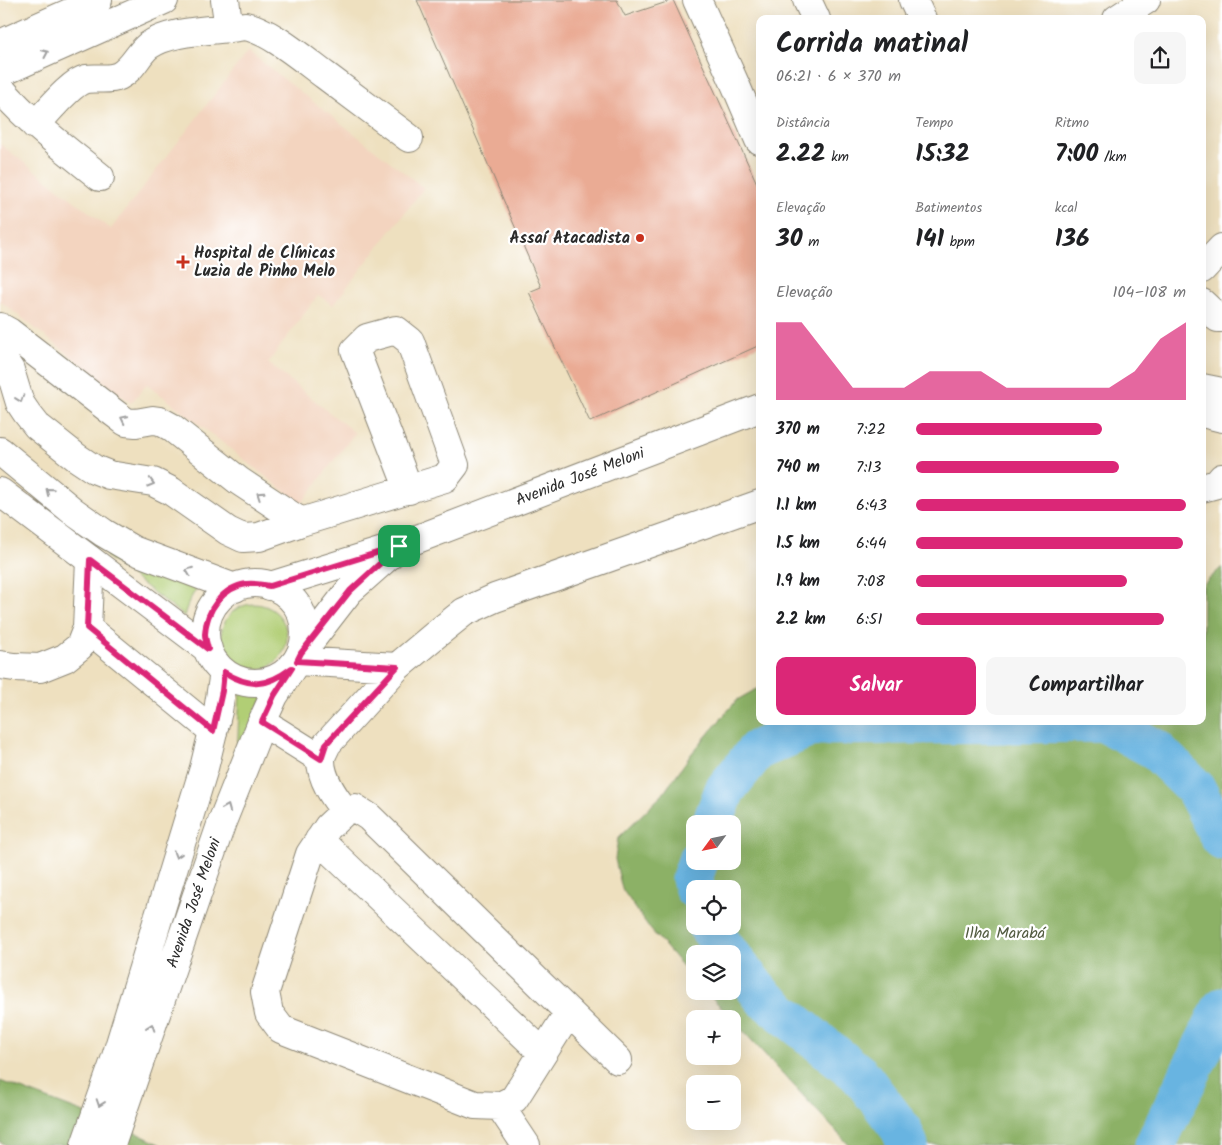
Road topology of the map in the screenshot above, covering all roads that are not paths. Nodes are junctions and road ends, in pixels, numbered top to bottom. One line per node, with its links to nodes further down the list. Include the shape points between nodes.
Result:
1 (98, 0): 10 (main road)
2 (164, 0): 11 (main road, one-way to 2)
3 (225, 0): 9 (main road)
4 (697, 0): 14 (main road)
5 (807, 0): 7 (main road)
6 (1146, 0): 8 (main road)
7 (814, 15)
8 (1123, 15)
9 (229, 29): 13 (main road, via 161,38 148,46 122,74 114,78 79,81); 15 (main road, via 245,26 263,32)
10 (0, 44)
11 (0, 73)
12 (0, 88): 13 (main road)
13 (35, 125): 16 (main road)
14 (756, 133)
15 (409, 138)
16 (100, 176)
17 (1222, 248): 18 (main road)
18 (1206, 265)
19 (0, 328): 30 (main road, one-way to 19, via 239,481 171,427 153,420 126,422)
20 (0, 355): 30 (main road, one-way to 30, via 10,370 20,403 37,426 94,469 109,475 153,482 243,538 259,538)
21 (1212, 392): 23 (main road)
22 (756, 410): 31 (main road, Avenida José Meloni)
23 (1222, 418)
24 (0, 451): 34 (main road, one-way to 24, via 133,550 74,512)
25 (1222, 478): 26 (main road)
26 (1206, 487)
27 (409, 490): 27 (main road, via 445,478 455,465 410,341 396,330 367,338 355,350); 30 (main road)
28 (0, 492): 32 (main road)
29 (756, 505): 39 (main road, via 495,598 464,612)
30 (301, 522)
31 (399, 546): 33 (main road, Avenida José Meloni); 37 (main road, Avenida José Meloni, via 350,591)
32 (90, 560): 35 (main road); 36 (main road)
33 (270, 586): 34 (main road, via 246,584); 37 (main road, via 285,594 303,621 305,637)
34 (235, 588): 36 (main road, via 222,596 207,620 205,635)
35 (87, 628): 38 (main road, via 80,646 65,658 40,668); 42 (main road)
36 (208, 649): 40 (main road)
37 (296, 661): 39 (main road); 40 (main road, via 280,677 266,682 244,682); 41 (main road, Avenida José Meloni)
38 (0, 665)
39 (397, 667): 43 (main road, via 326,744)
40 (224, 672): 42 (main road, Avenida José Meloni)
41 (262, 722): 43 (main road); 49 (main road, Avenida José Meloni, one-way to 41)
42 (213, 731): 49 (main road, Avenida José Meloni, one-way to 49)
43 (321, 759): 44 (main road, via 332,795)
44 (345, 811): 45 (main road); 46 (main road, via 354,808 369,817)
45 (319, 840): 47 (main road); 50 (main road, via 310,854 265,992 268,1013 281,1029 475,1105)
46 (569, 1012): 47 (main road); 48 (main road)
47 (543, 1053): 50 (main road, via 514,1099)
48 (618, 1060)
49 (125, 1067): 51 (main road, Avenida José Meloni, one-way to 51); 52 (main road, Avenida José Meloni)
50 (500, 1106): 53 (main road)
51 (85, 1145)
52 (111, 1145)
53 (526, 1145)

